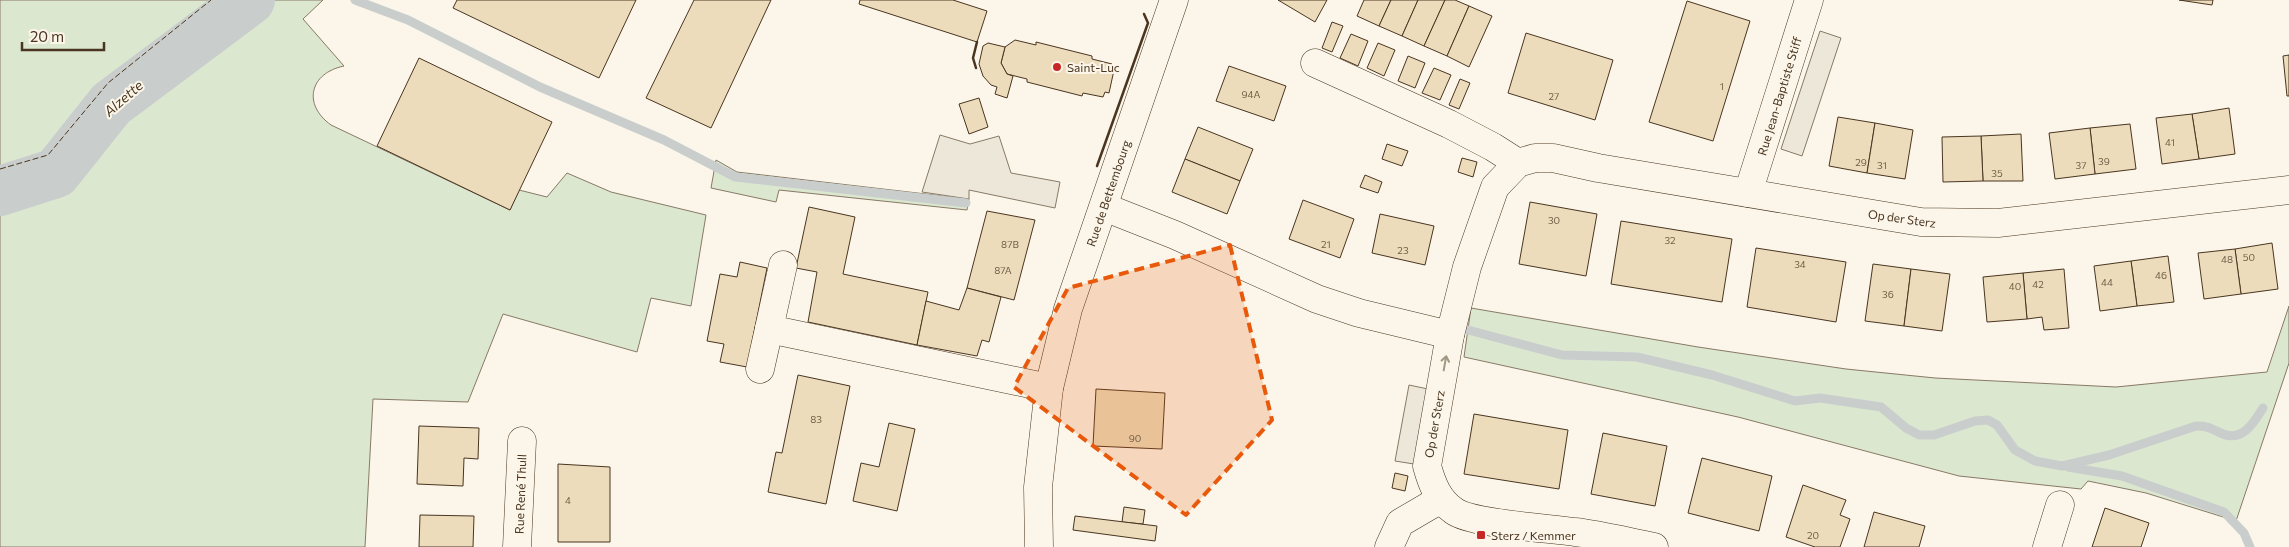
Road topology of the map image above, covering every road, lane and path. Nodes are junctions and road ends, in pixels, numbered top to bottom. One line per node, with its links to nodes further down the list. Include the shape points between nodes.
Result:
1 (1174, 0): 7 (street, Rue de Bettembourg)
2 (1809, 0): 6 (street, Rue Jean-Baptiste Stiff)
3 (1315, 63): 4 (street, via 1449,124)
4 (1518, 163): 6 (street, Op der Sterz, via 1535,158 1553,158); 10 (street, Op der Sterz, via 1495,187 1467,268)
5 (2289, 190): 6 (street, Op der Sterz, via 1998,224 1921,222)
6 (1748, 193)
7 (1104, 207): 10 (street, via 1317,299); 12 (street, Rue de Bettembourg, via 1068,309)
8 (783, 265): 9 (street)
9 (769, 329): 11 (street); 12 (street)
10 (1450, 335): 14 (street, Op der Sterz, one-way to 10, via 1432,485 1427,466)
11 (760, 369)
12 (1049, 388): 17 (street, Rue de Bettembourg, via 1038,487)
13 (522, 441): 16 (street, Rue René Thull)
14 (1441, 499): 18 (street, via 1400,523); 19 (street, Op der Sterz, via 1454,512 1474,519 1576,532)
15 (2060, 505): 20 (street)
16 (517, 547)
17 (1039, 547)
18 (1389, 547)
19 (1654, 547)
20 (2048, 547)

